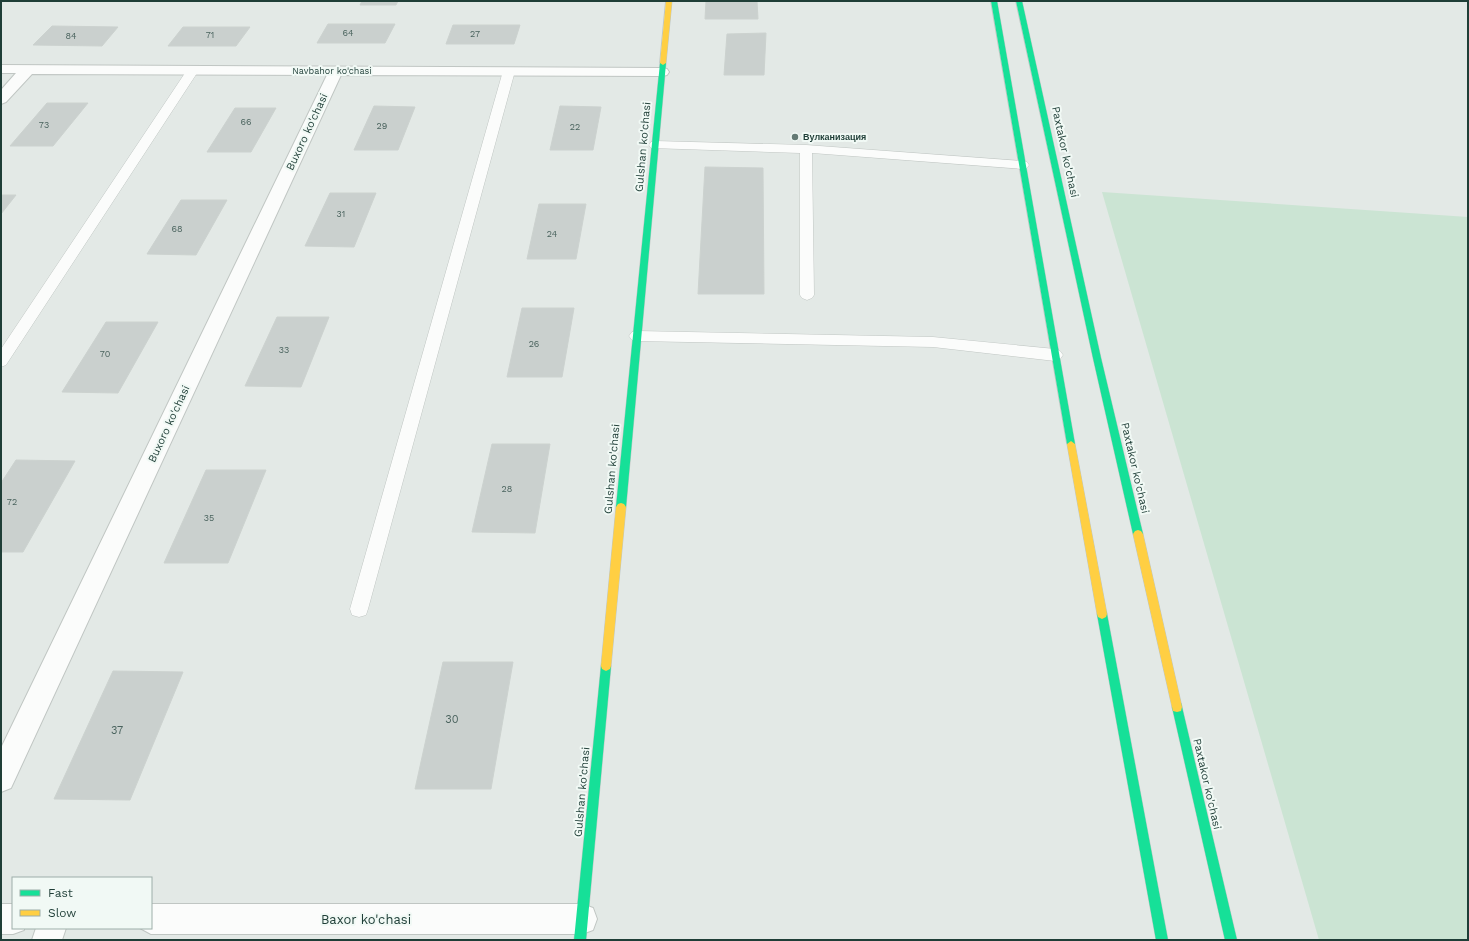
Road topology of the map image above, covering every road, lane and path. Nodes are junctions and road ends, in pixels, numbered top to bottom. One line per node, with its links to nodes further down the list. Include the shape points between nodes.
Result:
1 (669, 1): 9 (main road, Gulshan ko'chasi)
2 (994, 1): 13 (main road)
3 (1020, 1): 27 (main road, Paxtakor ko'chasi, via 1099,365)
4 (1, 70): 5 (street, Navbahor ko'chasi)
5 (27, 70): 6 (street, Navbahor ko'chasi); 10 (street)
6 (193, 70): 7 (street, Navbahor ko'chasi); 17 (lane)
7 (336, 71): 8 (street, Navbahor ko'chasi); 19 (street, Buxoro ko'chasi)
8 (509, 71): 9 (street, Navbahor ko'chasi); 18 (lane)
9 (662, 72): 11 (main road, Gulshan ko'chasi)
10 (1, 98)
11 (656, 145): 12 (lane); 15 (main road, Gulshan ko'chasi)
12 (806, 149): 13 (lane); 14 (lane)
13 (1023, 165): 16 (main road)
14 (806, 295)
15 (637, 336): 16 (lane, via 933,342); 24 (main road, Gulshan ko'chasi)
16 (1055, 355): 26 (main road)
17 (1, 361)
18 (359, 609)
19 (1, 778)
20 (1, 919): 21 (street)
21 (12, 919)
22 (152, 919): 24 (street, Baxor ko'chasi)
23 (51, 929): 25 (street)
24 (581, 929)
25 (47, 940)
26 (1162, 940)
27 (1231, 940)

